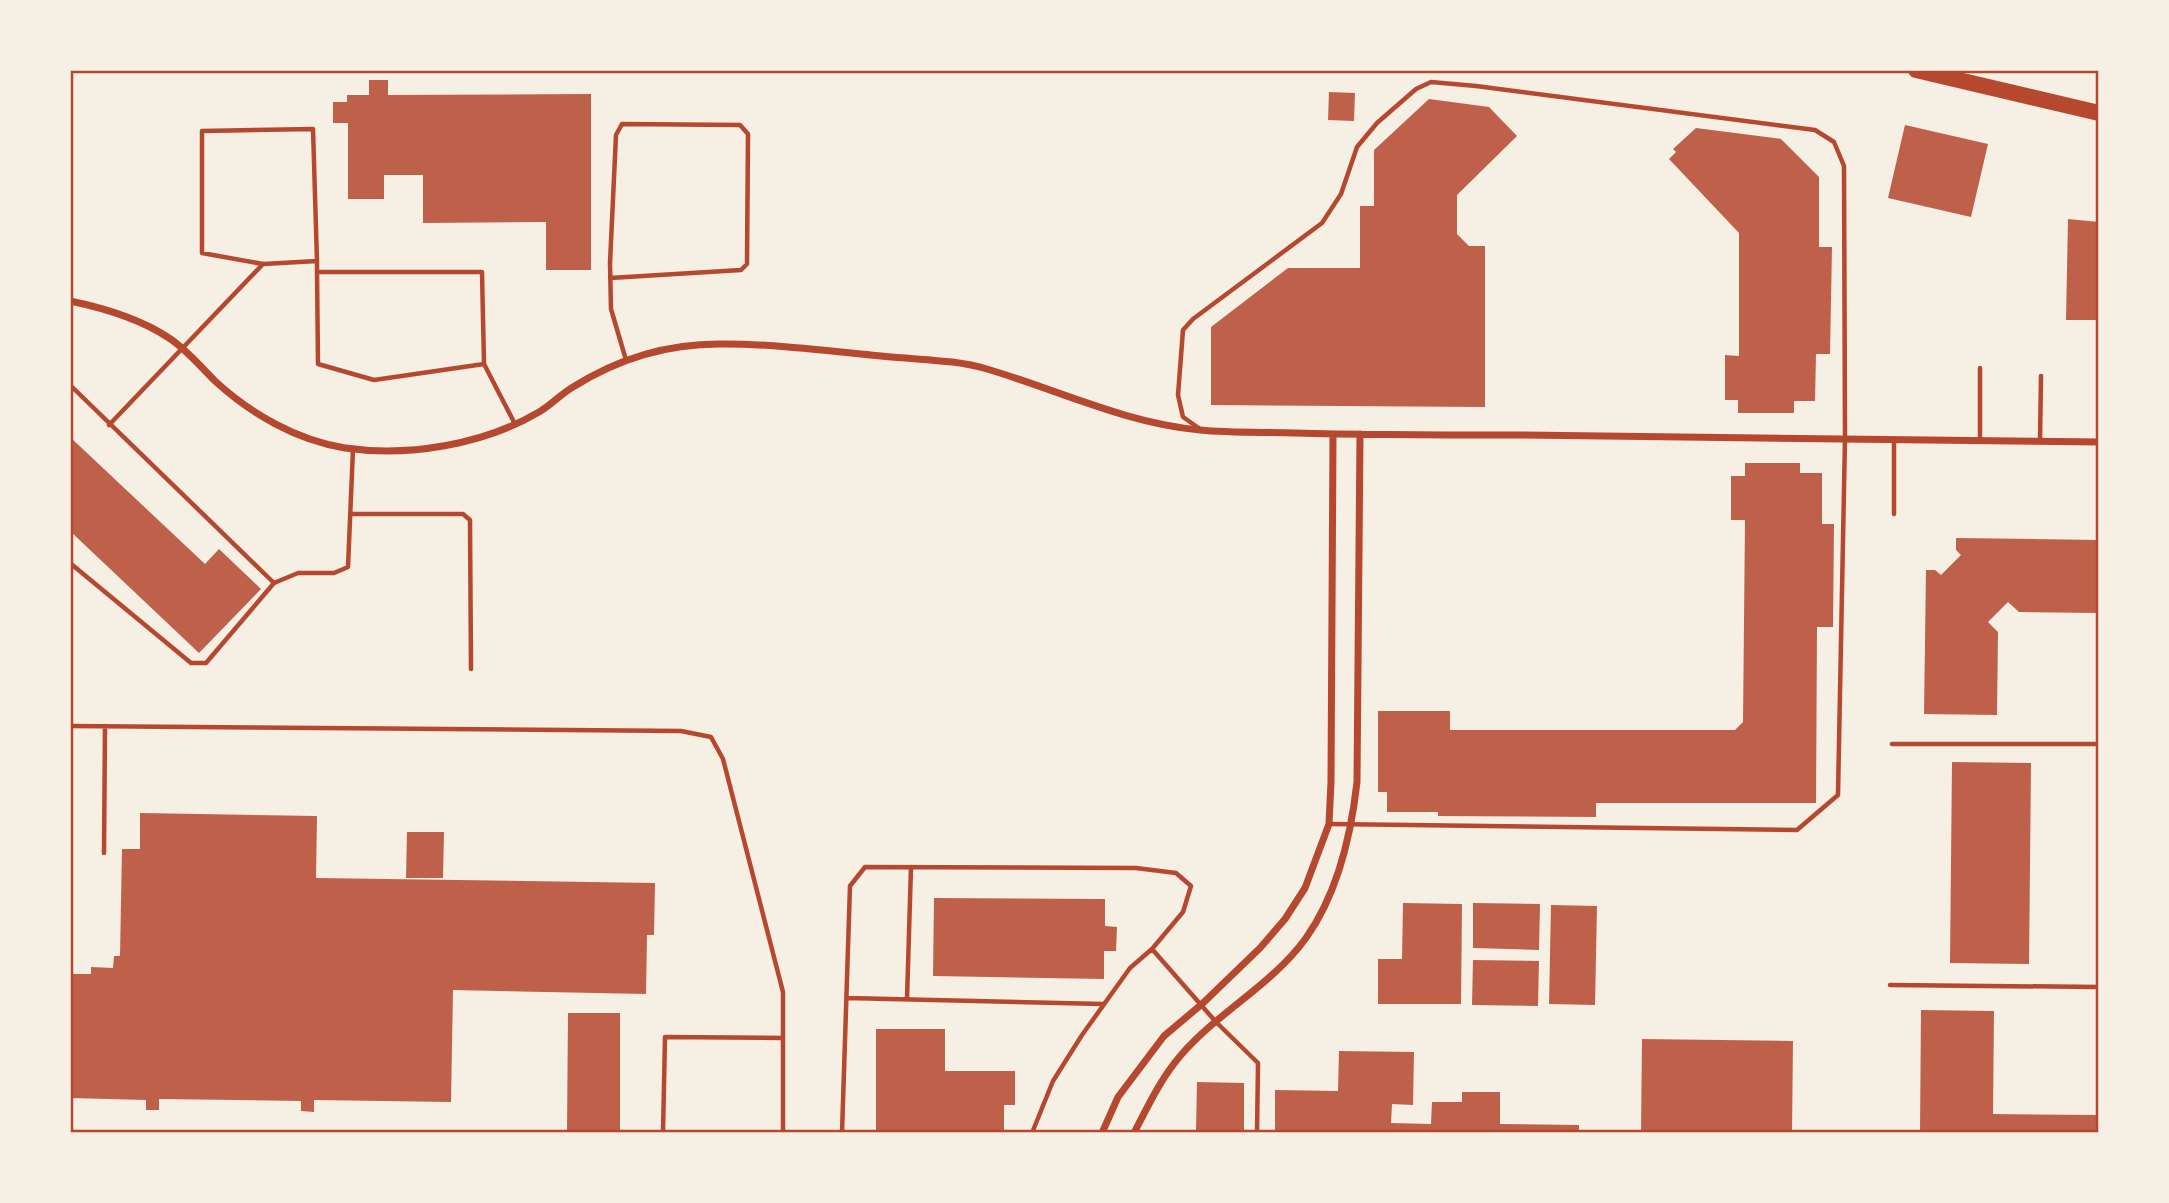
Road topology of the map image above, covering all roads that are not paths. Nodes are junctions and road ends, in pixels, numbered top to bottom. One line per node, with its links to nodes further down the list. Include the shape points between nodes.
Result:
1 (1916, 70): 2 (highway)
2 (2099, 113)
3 (317, 261): 4 (lane); 4 (lane, via 313,129 202,131 202,253); 5 (lane)
4 (263, 264): 8 (lane)
5 (317, 272): 10 (lane, via 482,272); 10 (lane, via 318,364 374,380)
6 (610, 278): 6 (lane, via 615,135 622,124 740,125 748,134 747,264 741,270); 9 (lane, via 611,309)
7 (70, 301): 8 (street, via 135,320)
8 (181, 348): 15 (lane); 24 (street, via 238,401 267,420 298,435)
9 (626, 361): 14 (street); 16 (street, via 684,345 718,343 980,366 1145,422)
10 (484, 365): 14 (lane)
11 (1980, 368): 21 (lane)
12 (2041, 376): 22 (lane)
13 (70, 385): 15 (lane)
14 (515, 424): 24 (street, via 441,446)
15 (109, 425): 28 (lane)
16 (1202, 430): 17 (street); 19 (lane, via 1183,416 1178,395 1183,330 1322,223 1341,194 1357,147 1377,123 1431,82 1815,130 1834,142 1844,166)
17 (1333, 434): 18 (street); 34 (street)
18 (1360, 434): 19 (street); 35 (street, via 1357,782)
19 (1845, 438): 20 (street); 35 (lane, via 1838,795 1797,830)
20 (1894, 439): 21 (street); 26 (lane)
21 (1980, 440): 22 (street)
22 (2040, 441): 23 (street)
23 (2099, 442)
24 (353, 449): 25 (lane)
25 (350, 514): 28 (lane, via 348,566 334,573 298,573); 29 (lane, via 463,514 470,520)
26 (1894, 514)
27 (70, 562): 28 (lane, via 191,663 206,663)
28 (274, 583)
29 (471, 669)
30 (70, 726): 31 (lane)
31 (105, 726): 36 (lane); 46 (lane, via 681,731 711,737 723,759 783,992)
32 (1892, 744): 33 (lane)
33 (2099, 744)
34 (1329, 824): 35 (lane); 44 (street, via 1305,888 1285,919)
35 (1352, 826): 45 (street, via 1328,897 1306,937 1279,968)
36 (104, 853)
37 (911, 867): 38 (lane, via 1136,868 1176,873 1191,886 1183,912); 41 (lane, via 865,867 850,886); 42 (lane)
38 (1152, 949): 43 (lane, via 1130,968); 44 (lane)
39 (1890, 985): 40 (lane)
40 (2099, 987)
41 (847, 998): 42 (lane); 49 (lane)
42 (907, 999): 43 (lane)
43 (1104, 1004): 50 (lane, via 1054,1082)
44 (1202, 1004): 45 (lane); 51 (street, via 1164,1036 1142,1064 1118,1097)
45 (1216, 1023): 52 (street, via 1163,1078); 53 (lane, via 1258,1063)
46 (783, 1038): 47 (lane, via 665,1037); 48 (lane)
47 (663, 1133)
48 (783, 1133)
49 (842, 1133)
50 (1032, 1133)
51 (1102, 1133)
52 (1135, 1133)
53 (1257, 1133)

